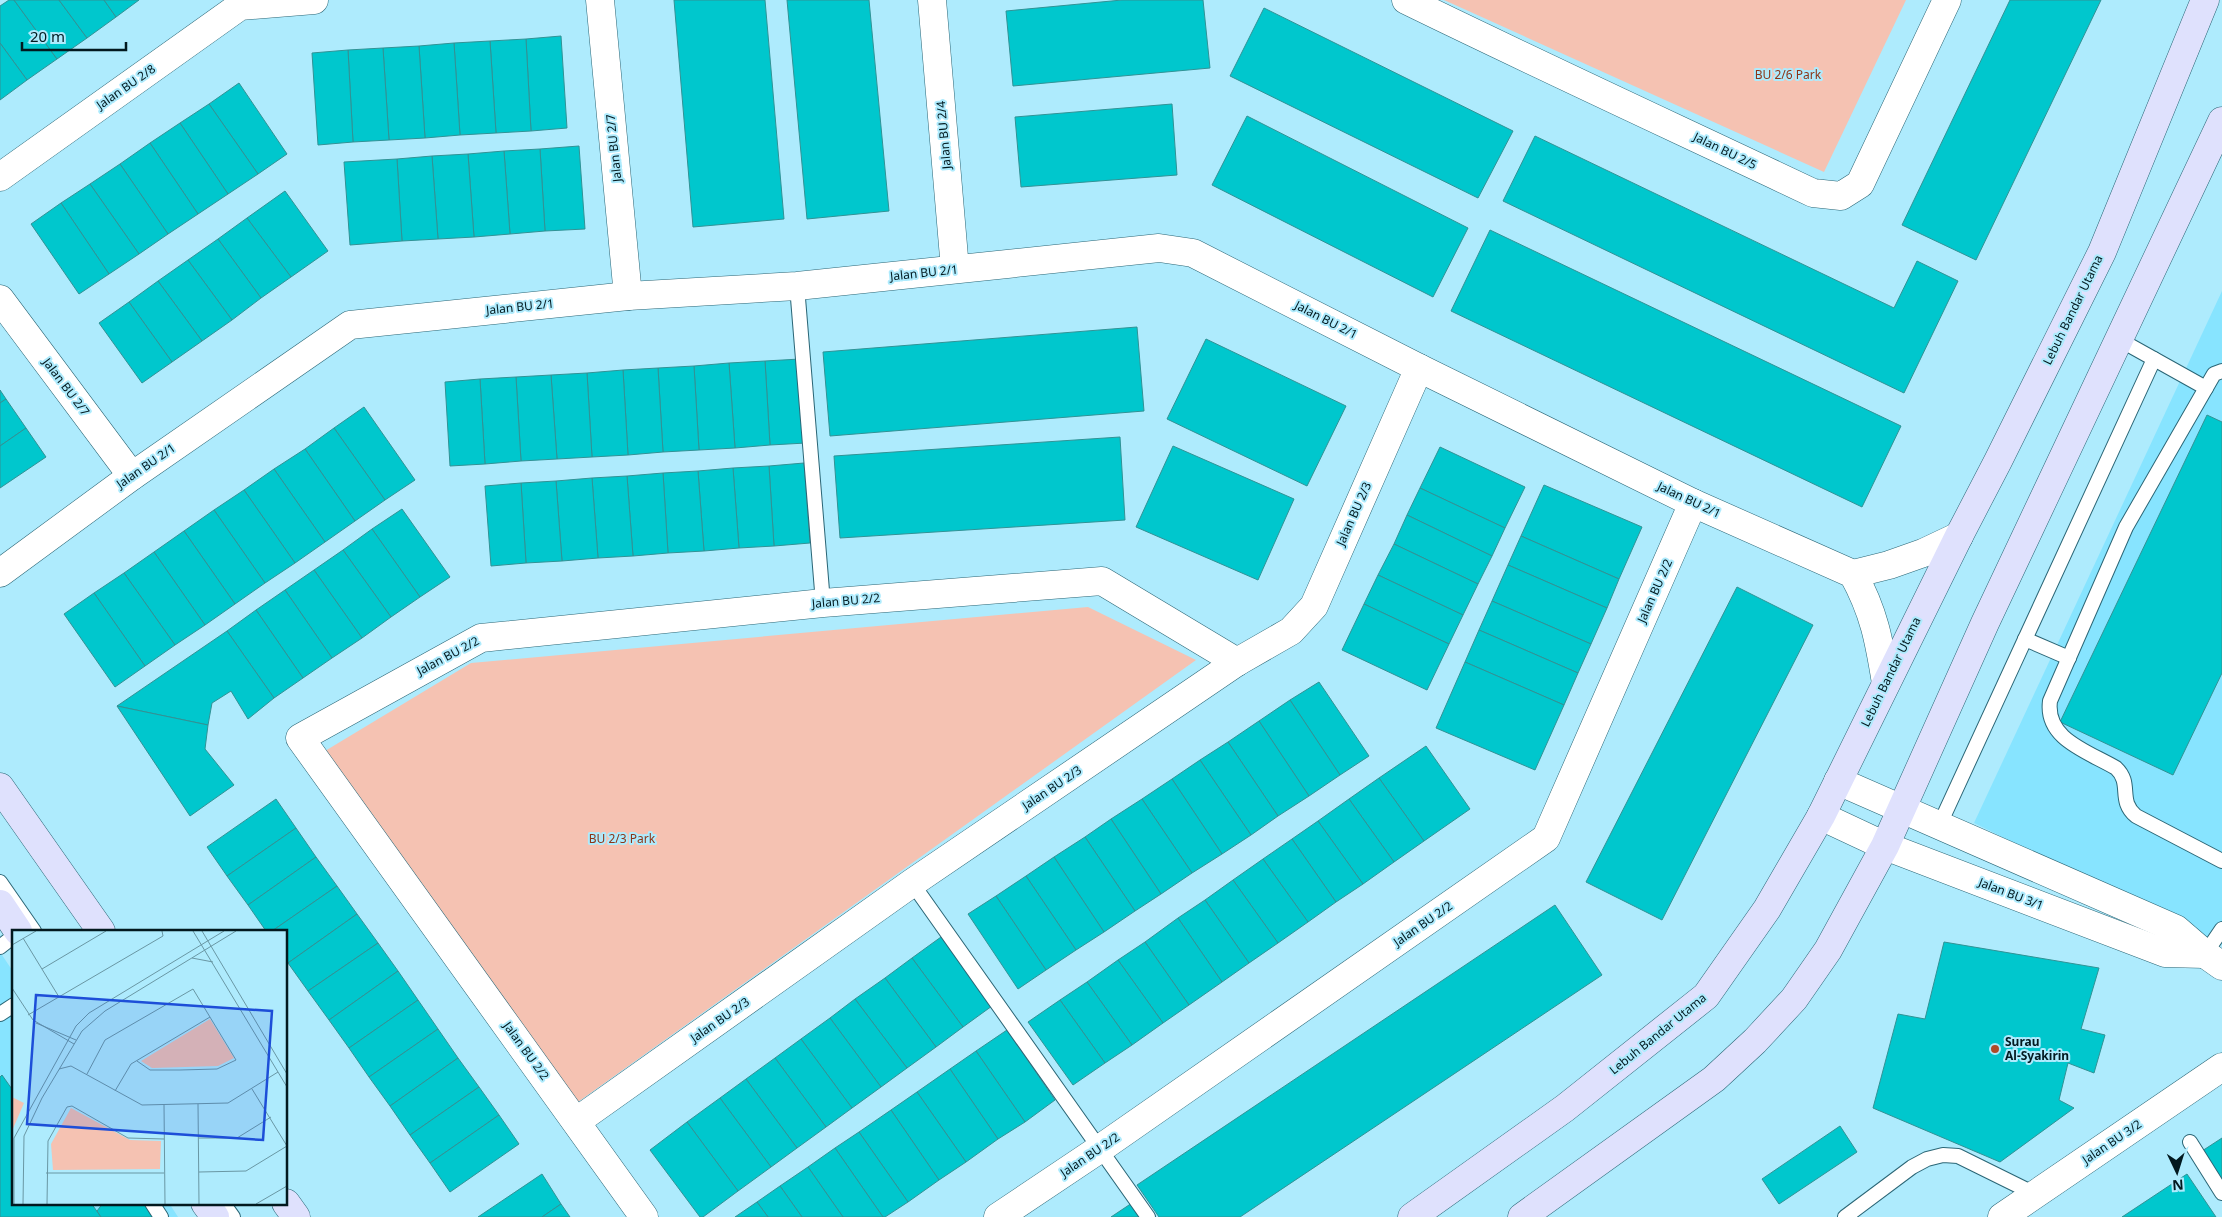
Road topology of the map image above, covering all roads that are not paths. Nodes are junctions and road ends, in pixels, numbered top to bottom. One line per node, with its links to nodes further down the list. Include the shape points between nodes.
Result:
1 (314, 0): 8 (street, Jalan BU 2/8, via 240,6)
2 (600, 0): 11 (street, Jalan BU 2/7)
3 (932, 0): 9 (street, Jalan BU 2/4)
4 (1406, 0): 5 (street, Jalan BU 2/5, via 1813,193 1841,196 1860,184)
5 (1947, 0)
6 (2205, 0): 20 (main road, Lebuh Bandar Utama, via 2102,252)
7 (2222, 121): 13 (main road)
8 (0, 177)
9 (955, 269): 10 (street, Jalan BU 2/1); 15 (street, Jalan BU 2/1, via 1159,248 1193,253)
10 (796, 286): 11 (street, Jalan BU 2/1); 23 (lane)
11 (628, 296): 18 (street, Jalan BU 2/1, via 350,325)
12 (0, 299): 18 (street, Jalan BU 2/7)
13 (2120, 340): 14 (lane); 30 (main road, via 1985,623)
14 (2154, 359): 17 (lane); 24 (lane)
15 (1419, 368): 19 (street, Jalan BU 2/1); 26 (street, Jalan BU 2/3, via 1314,606 1291,631)
16 (2222, 371): 17 (lane, via 2214,374)
17 (2206, 388): 25 (lane, via 2126,527)
18 (132, 476): 21 (street, Jalan BU 2/1)
19 (1693, 503): 22 (street, Jalan BU 2/1); 48 (street, Jalan BU 2/2, via 1546,838)
20 (1959, 536): 22 (street, via 1889,566); 27 (main road, Lebuh Bandar Utama)
21 (0, 573)
22 (1854, 574): 27 (street, via 1876,626)
23 (823, 603): 26 (street, Jalan BU 2/2, via 1102,582); 46 (street, Jalan BU 2/2, via 481,638 300,738)
24 (2025, 638): 25 (lane); 32 (lane)
25 (2069, 658): 34 (lane, via 2050,700 2048,713 2056,732 2123,774 2128,809 2136,816)
26 (1237, 662): 36 (street, Jalan BU 2/3)
27 (1886, 683): 28 (main road, Lebuh Bandar Utama)
28 (1838, 781): 30 (street); 31 (main road, Lebuh Bandar Utama)
29 (0, 787): 40 (main road)
30 (1901, 810): 32 (street); 33 (main road)
31 (1821, 816): 33 (street, Jalan BU 3/1); 63 (main road, Lebuh Bandar Utama, via 1767,909 1706,996 1565,1108)
32 (1939, 826): 42 (street, via 2176,929)
33 (1885, 846): 42 (street, Jalan BU 3/1, via 2165,953); 64 (main road, via 1828,950 1794,999 1755,1041 1714,1078)
34 (2222, 861)
35 (0, 882): 39 (lane)
36 (912, 883): 46 (street, Jalan BU 2/3); 48 (lane)
37 (8, 923): 41 (lane)
38 (2222, 929): 42 (lane)
39 (33, 930)
40 (100, 930)
41 (0, 947)
42 (2213, 960)
43 (12, 1006): 44 (lane)
44 (0, 1014)
45 (2222, 1067): 50 (street, Jalan BU 3/2)
46 (577, 1121): 60 (street, Jalan BU 2/2)
47 (2190, 1142): 49 (lane)
48 (1101, 1148): 61 (street, Jalan BU 2/2); 62 (lane)
49 (2222, 1193)
50 (2035, 1194): 55 (street, Jalan BU 3/2); 65 (lane, via 1958,1156 1942,1156 1912,1167)
51 (153, 1204): 56 (lane)
52 (206, 1204): 57 (main road)
53 (225, 1204): 58 (lane)
54 (287, 1204): 59 (main road)
55 (2006, 1216)
56 (161, 1217)
57 (215, 1217)
58 (233, 1217)
59 (296, 1217)
60 (644, 1217)
61 (998, 1217)
62 (1148, 1217)
63 (1412, 1217)
64 (1522, 1217)
65 (1844, 1217)

